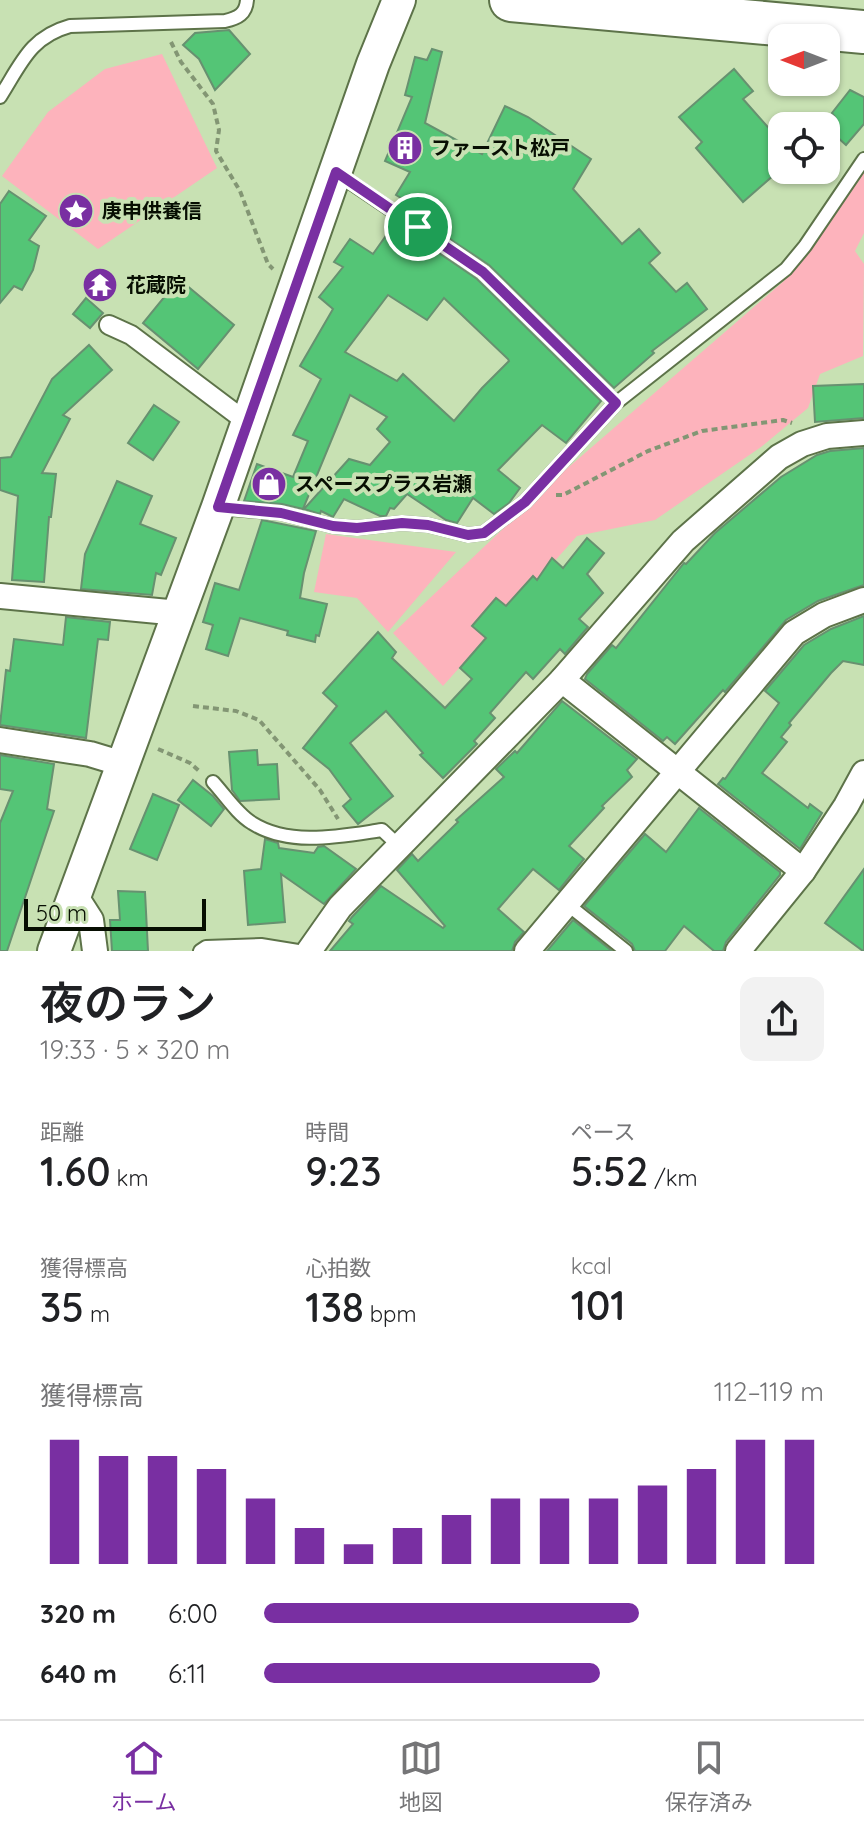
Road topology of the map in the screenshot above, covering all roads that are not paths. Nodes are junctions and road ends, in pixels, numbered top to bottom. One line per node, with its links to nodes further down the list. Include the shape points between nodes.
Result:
1 (247, 0): 5 (lane, via 237,18 53,31 36,43)
2 (399, 0): 7 (street)
3 (511, 0): 4 (highway)
4 (864, 32)
5 (0, 97)
6 (864, 159): 9 (lane, via 786,269)
7 (336, 172): 9 (lane, via 483,272); 10 (street)
8 (109, 325): 10 (street, via 131,335)
9 (616, 403): 12 (lane, via 525,502 484,533 402,523 333,526 281,513)
10 (248, 423): 12 (street)
11 (864, 433): 16 (street, via 827,436 779,457 683,541)
12 (218, 507): 15 (street)
13 (0, 596): 15 (street)
14 (864, 600): 20 (street, via 794,633)
15 (179, 613): 18 (street)
16 (562, 680): 20 (street); 22 (street)
17 (0, 740): 18 (street, via 90,754)
18 (128, 752): 24 (street)
19 (864, 773): 23 (street)
20 (677, 774): 23 (street); 25 (street)
21 (213, 782): 22 (lane, via 251,823 285,837 382,830)
22 (398, 845): 30 (street, via 340,907)
23 (803, 871): 33 (street)
24 (75, 895): 26 (street); 27 (street, via 91,920)
25 (567, 904): 31 (street); 32 (lane)
26 (54, 951)
27 (95, 951)
28 (200, 951): 29 (lane, via 261,945)
29 (298, 951)
30 (309, 951)
31 (527, 951)
32 (626, 951)
33 (738, 951)

